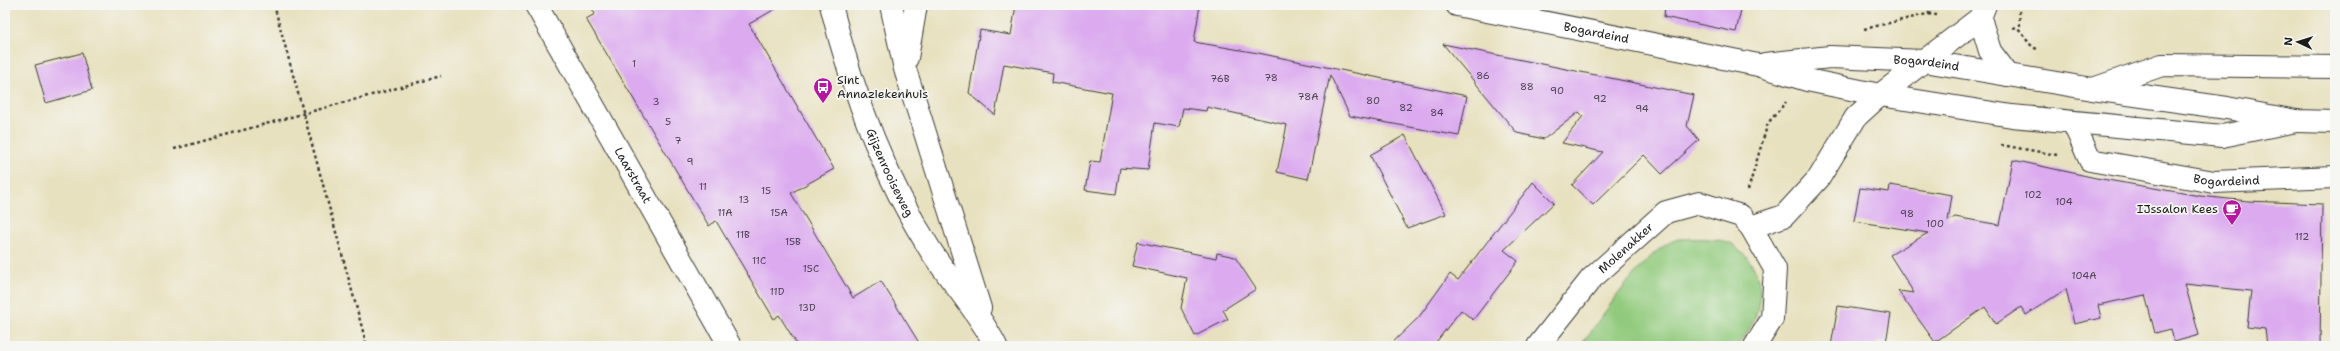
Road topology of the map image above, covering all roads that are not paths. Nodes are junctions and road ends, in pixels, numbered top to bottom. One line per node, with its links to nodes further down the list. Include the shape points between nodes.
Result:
1 (536, 5): 20 (street, Laarstraat)
2 (832, 5): 19 (street, Gijzenrooiseweg, via 859,99 890,176 932,252)
3 (891, 5): 10 (street, Gijzenrooiseweg)
4 (916, 5): 10 (street)
5 (1457, 5): 8 (street, Bogardeind)
6 (1982, 12): 7 (street); 11 (street, via 1990,51)
7 (1924, 61): 8 (street, Bogardeind, via 1830,57); 11 (street, Bogardeind); 13 (street)
8 (1758, 65): 13 (street, Bogardeind, via 1807,80)
9 (2335, 67): 12 (street, Bogardeind, via 2162,65)
10 (905, 69): 19 (street, Gijzenrooiseweg)
11 (2008, 75): 12 (street, Bogardeind)
12 (2093, 89): 14 (street, Bogardeind, via 2227,108)
13 (1880, 95): 15 (street, Bogardeind, via 2012,116); 18 (street, via 1856,117 1819,178 1784,216)
14 (2296, 121): 15 (street, Bogardeind, via 2222,136); 16 (street, Bogardeind)
15 (2072, 122): 17 (street, Bogardeind, via 2090,160 2214,182)
16 (2335, 122)
17 (2335, 177)
18 (1746, 222): 22 (street, Molenakker, via 1699,203 1666,212 1591,279); 23 (street, via 1775,269 1772,319)
19 (984, 323): 21 (street, Gijzenrooiseweg)
20 (730, 346)
21 (996, 346)
22 (1538, 346)
23 (1755, 346)

